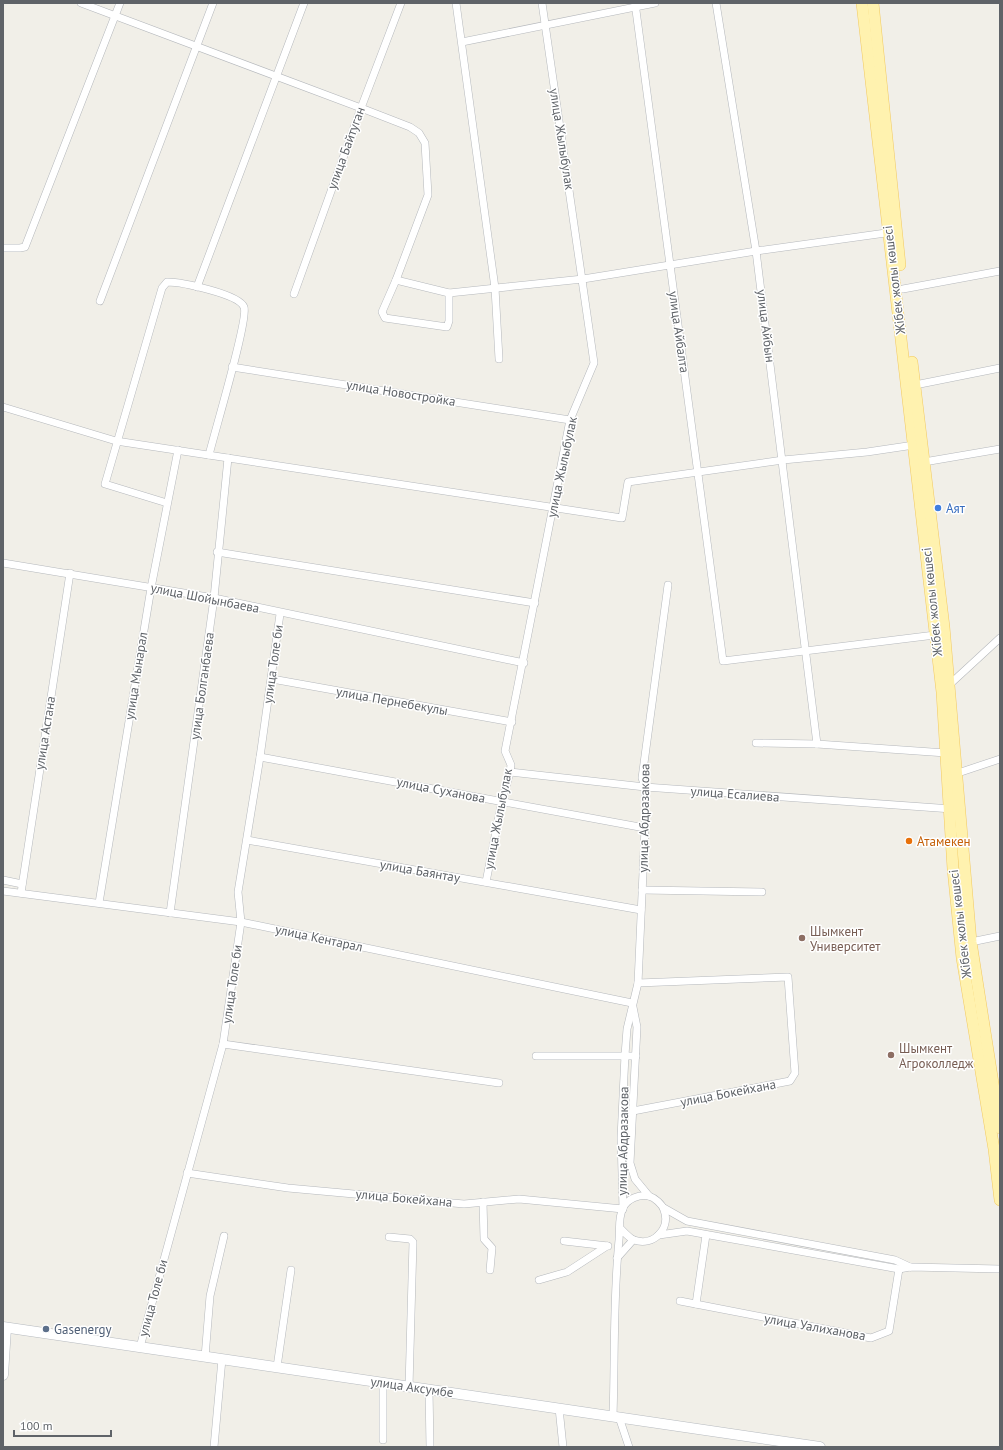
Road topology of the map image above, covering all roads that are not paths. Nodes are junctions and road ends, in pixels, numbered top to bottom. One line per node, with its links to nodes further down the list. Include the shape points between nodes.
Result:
1 (82, 3): 13 (street)
2 (120, 3): 13 (street)
3 (213, 3): 16 (street)
4 (304, 3): 17 (street)
5 (401, 3): 18 (street, улица Байтуган)
6 (456, 3): 15 (street)
7 (542, 3): 14 (street, улица Жылыбулак)
8 (655, 3): 12 (street)
9 (716, 3): 21 (street, улица Айбын)
10 (862, 3): 19 (main road, Жібек жолы көшесі)
11 (873, 3): 19 (main road, Жібек жолы көшесі)
12 (636, 5): 14 (street); 22 (street, улица Айбалта)
13 (115, 15): 16 (street); 20 (street, via 25,247)
14 (545, 25): 15 (street); 24 (street, улица Жылыбулак)
15 (462, 42): 27 (street)
16 (197, 47): 17 (street); 31 (street)
17 (277, 77): 18 (street); 26 (street)
18 (361, 108): 25 (street, via 415,130 425,143 428,195); 30 (street, улица Байтуган)
19 (893, 232): 21 (street); 28 (main road, Жібек жолы көшесі); 39 (main road, Жібек жолы көшесі)
20 (3, 248)
21 (756, 251): 22 (street); 44 (street, улица Айбын)
22 (670, 265): 24 (street); 46 (street, улица Айбалта)
23 (1000, 271): 28 (street)
24 (583, 279): 27 (street); 37 (street, улица Жылыбулак, via 594,363)
25 (396, 280): 29 (street); 29 (street, via 382,312 385,318 446,327 450,321)
26 (197, 287): 33 (street, via 238,300 244,306 246,313); 38 (street, via 167,282 162,288)
27 (495, 288): 29 (street); 32 (street)
28 (903, 289): 35 (main road, Жібек жолы көшесі)
29 (449, 293)
30 (294, 294)
31 (100, 301)
32 (499, 359)
33 (232, 367): 37 (street, улица Новостройка); 42 (street)
34 (1000, 368): 35 (street)
35 (915, 385): 45 (main road, Жібек жолы көшесі)
36 (3, 407): 38 (street)
37 (570, 420): 48 (street, улица Жылыбулак)
38 (116, 441): 41 (street); 47 (street, via 105,484)
39 (914, 445): 44 (street); 57 (main road, Жібек жолы көшесі)
40 (1000, 449): 45 (street)
41 (178, 450): 42 (street); 47 (street, улица Мынарал)
42 (209, 455): 43 (street)
43 (228, 458): 48 (street); 49 (street, улица Болганбаева)
44 (783, 460): 46 (street); 59 (street, улица Айбын)
45 (924, 462): 62 (main road, Жібек жолы көшесі)
46 (698, 472): 48 (street, via 628,482 622,518); 59 (street, улица Айбалта, via 722,661)
47 (167, 503): 53 (street, улица Мынарал)
48 (554, 507): 55 (street, улица Жылыбулак)
49 (217, 552): 54 (street, улица Болганбаева); 55 (street)
50 (3, 563): 51 (street, улица Шойынбаева)
51 (70, 574): 53 (street, улица Шойынбаева); 78 (street, улица Астана)
52 (668, 585): 71 (street, улица Абдразакова, via 642,778)
53 (151, 588): 54 (street, улица Шойынбаева); 83 (street, улица Мынарал)
54 (214, 598): 56 (street, улица Шойынбаева); 85 (street, улица Болганбаева)
55 (535, 603): 60 (street, улица Жылыбулак)
56 (280, 614): 60 (street, улица Шойынбаева); 61 (street, улица Толе би)
57 (935, 635): 59 (street); 66 (main road, Жібек жолы көшесі)
58 (1000, 638): 62 (street)
59 (806, 651): 65 (street, улица Айбын)
60 (524, 663): 63 (street, улица Жылыбулак)
61 (272, 679): 63 (street, улица Пернебекулы); 67 (street, улица Толе би)
62 (949, 685): 70 (main road, Жібек жолы көшесі)
63 (512, 722): 69 (street, улица Жылыбулак, via 505,751 511,765)
64 (756, 743): 65 (street)
65 (818, 744): 66 (street)
66 (946, 753): 73 (main road, Жібек жолы көшесі)
67 (260, 756): 72 (street, улица Суханова); 75 (street, улица Толе би)
68 (1000, 759): 70 (street)
69 (510, 772): 71 (street, улица Есалиева); 72 (street, улица Жылыбулак)
70 (958, 773): 73 (main road, Жібек жолы көшесі)
71 (645, 787): 73 (street, улица Есалиева); 74 (street, улица Абдразакова)
72 (502, 801): 74 (street, улица Суханова); 77 (street, улица Жылыбулак)
73 (955, 809): 88 (main road, Жібек жолы көшесі, via 963,858); 100 (main road, Жібек жолы көшесі, via 953,869 962,958)
74 (645, 828): 79 (street, улица Абдразакова)
75 (247, 840): 77 (street, улица Баянтау); 86 (street, улица Толе би, via 238,892)
76 (3, 880): 78 (street)
77 (486, 882): 84 (street, улица Баянтау)
78 (22, 884): 82 (street, улица Астана)
79 (642, 890): 81 (street); 84 (street, улица Абдразакова)
80 (3, 891): 82 (street, улица Кентарал)
81 (762, 892)
82 (21, 893): 83 (street, улица Кентарал)
83 (99, 903): 85 (street, улица Кентарал)
84 (641, 910): 89 (street, улица Абдразакова)
85 (170, 913): 86 (street, улица Кентарал)
86 (241, 922): 90 (street, улица Кентарал); 91 (street, улица Толе би)
87 (1000, 936): 88 (street)
88 (971, 942): 97 (main road, Жібек жолы көшесі)
89 (638, 983): 90 (street, улица Абдразакова); 96 (street, улица Бокейхана, via 788,977 795,1073 790,1081)
90 (632, 1003): 92 (street, улица Абдразакова); 94 (street, улица Абдразакова, via 637,1027)
91 (223, 1044): 95 (street); 98 (street, улица Толе би)
92 (625, 1055): 93 (street); 94 (street); 103 (street, улица Абдразакова, via 621,1138)
93 (536, 1056)
94 (636, 1056): 96 (street, улица Абдразакова)
95 (499, 1083)
96 (633, 1111): 99 (street, улица Абдразакова, via 630,1162 635,1179)
97 (1000, 1128)
98 (187, 1173): 101 (street, улица Бокейхана, via 288,1188 464,1204); 123 (street, улица Толе би)
99 (649, 1196): 102 (street); 103 (street, via 630,1199)
100 (1000, 1200)
101 (483, 1202): 103 (street, улица Бокейхана, via 519,1199); 118 (street, via 484,1238 492,1248)
102 (664, 1208): 105 (street, via 665,1227); 114 (street, via 687,1221 895,1260)
103 (623, 1209): 104 (street, via 620,1215)
104 (620, 1228): 109 (street); 112 (street)
105 (659, 1235): 106 (street, via 687,1231); 109 (street, via 642,1242)
106 (706, 1235): 115 (street); 121 (street)
107 (224, 1236): 124 (street, via 210,1296)
108 (388, 1237): 129 (street, via 410,1239 413,1242)
109 (632, 1240): 113 (street)
110 (564, 1241): 111 (street)
111 (607, 1246): 112 (street); 119 (street, via 567,1272)
112 (618, 1247): 113 (street)
113 (617, 1258): 132 (street)
114 (910, 1267): 115 (street); 116 (street)
115 (899, 1269): 121 (street, улица Уалиханова, via 889,1331 871,1338)
116 (1000, 1269)
117 (291, 1270): 126 (street)
118 (490, 1270)
119 (539, 1280)
120 (680, 1301): 121 (street, улица Уалиханова)
121 (696, 1304)
122 (5, 1328): 123 (main road, улица Аксумбе); 127 (main road)
123 (140, 1347): 124 (main road, улица Аксумбе)
124 (205, 1357): 125 (main road, улица Аксумбе)
125 (222, 1359): 126 (main road, улица Аксумбе); 134 (street)
126 (277, 1367): 128 (main road, улица Аксумбе)
127 (3, 1375)
128 (383, 1383): 129 (main road, улица Аксумбе); 133 (street)
129 (409, 1386): 130 (main road, улица Аксумбе)
130 (429, 1390): 131 (main road, улица Аксумбе); 135 (street)
131 (559, 1408): 132 (main road, улица Аксумбе); 136 (street)
132 (616, 1417): 137 (street); 138 (main road, улица Аксумбе)
133 (383, 1440)
134 (214, 1447)
135 (430, 1447)
136 (563, 1447)
137 (629, 1447)
138 (820, 1447)

